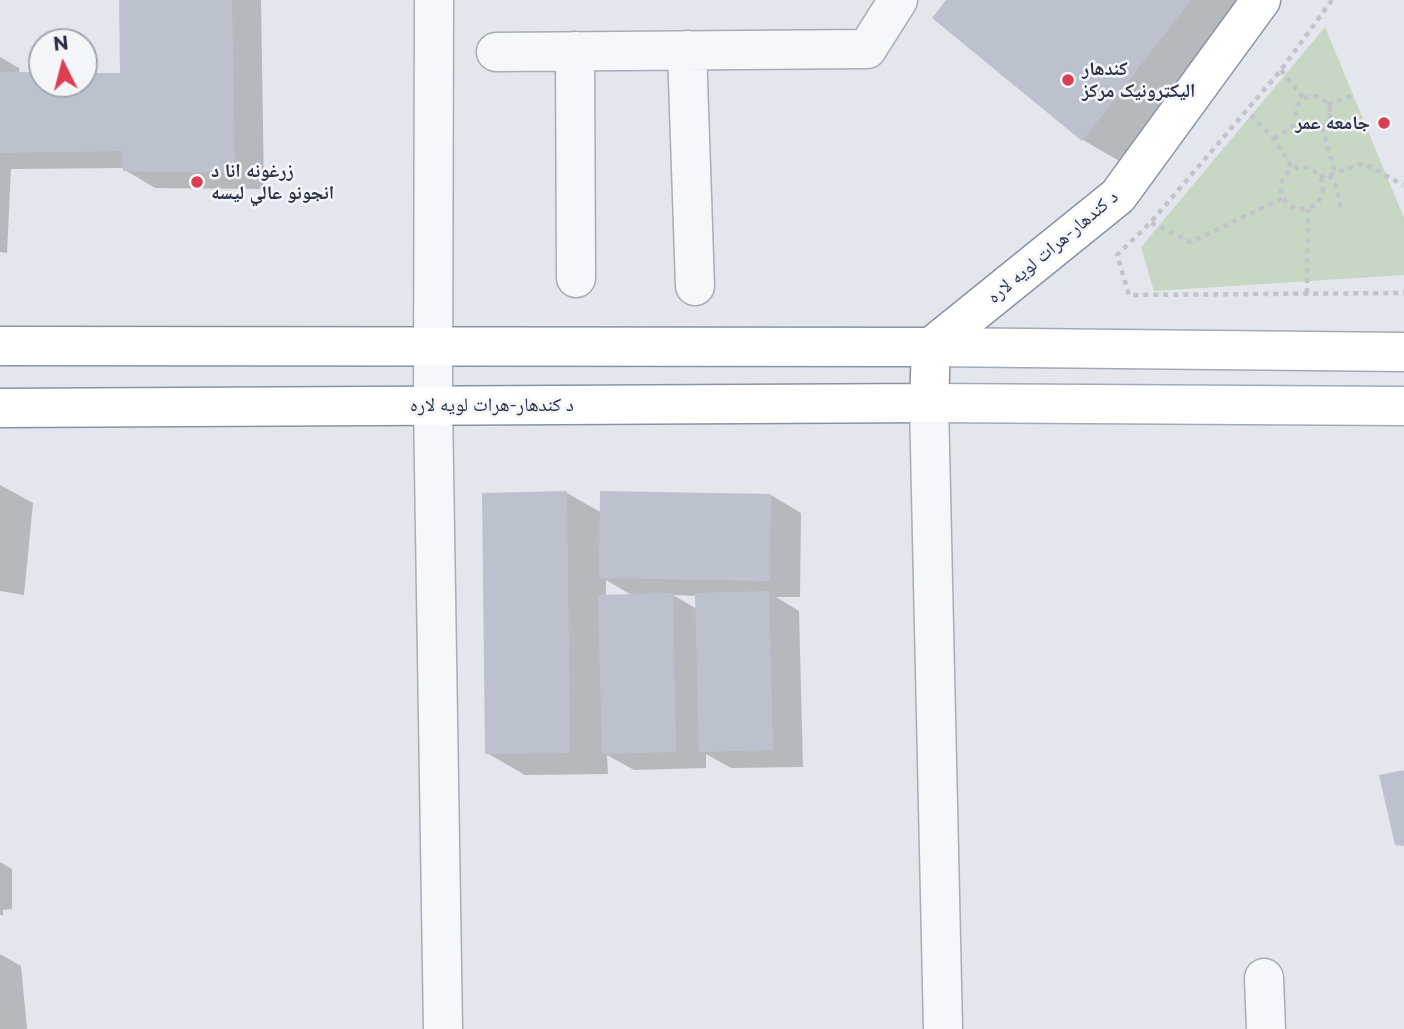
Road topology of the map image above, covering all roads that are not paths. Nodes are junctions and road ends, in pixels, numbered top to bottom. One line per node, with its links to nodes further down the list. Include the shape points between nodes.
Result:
1 (434, 0): 10 (street)
2 (898, 0): 4 (street, via 867,49)
3 (1261, 0): 11 (main road, د کندهار-هرات لويه لاره, via 1118,196)
4 (687, 50): 5 (street); 8 (street)
5 (575, 51): 6 (street); 7 (street)
6 (496, 52)
7 (576, 278)
8 (695, 286)
9 (0, 346): 10 (main road)
10 (434, 346): 11 (main road); 14 (street)
11 (931, 347): 12 (main road); 13 (main road)
12 (1404, 352)
13 (929, 403): 14 (main road, د کندهار-هرات لويه لاره); 15 (main road, د کندهار-هرات لويه لاره); 19 (street)
14 (433, 406): 16 (main road, د کندهار-هرات لويه لاره); 18 (street)
15 (1404, 406)
16 (0, 408)
17 (1264, 978): 20 (street)
18 (443, 1029)
19 (943, 1029)
20 (1266, 1029)

